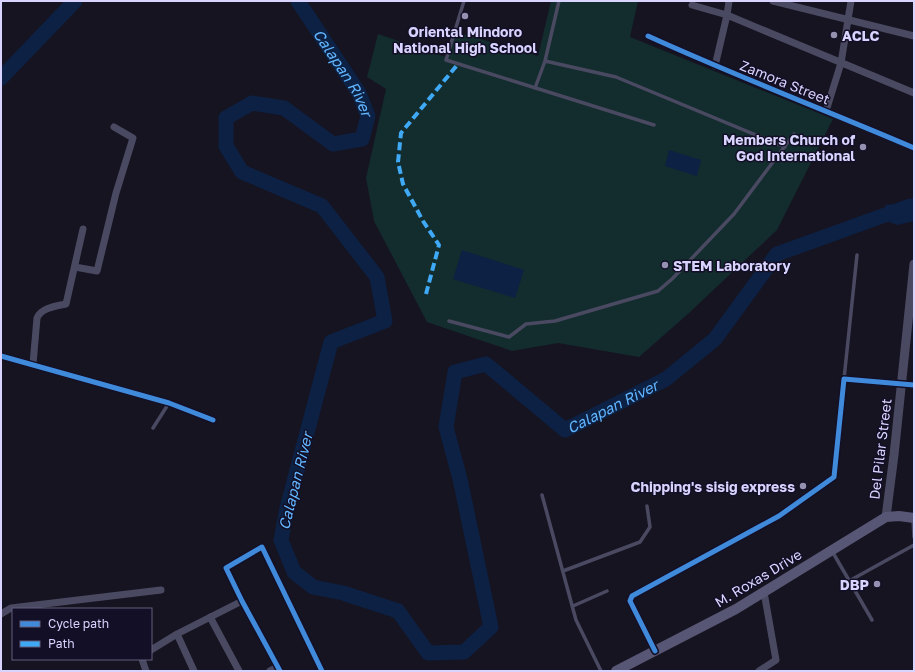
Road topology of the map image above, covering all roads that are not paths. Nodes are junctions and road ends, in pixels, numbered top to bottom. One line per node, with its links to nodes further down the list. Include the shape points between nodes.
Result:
1 (464, 1): 14 (lane, via 446,60)
2 (558, 1): 11 (lane)
3 (729, 1): 7 (street)
4 (773, 1): 8 (street)
5 (851, 1): 8 (street)
6 (692, 5): 7 (street)
7 (727, 15): 12 (street); 13 (street)
8 (848, 21): 10 (street); 12 (street)
9 (648, 36): 13 (street, Zamora Street)
10 (914, 36)
11 (545, 61): 14 (lane); 20 (lane, via 616,77)
12 (841, 63): 15 (street); 16 (street)
13 (715, 66): 16 (street, Zamora Street)
14 (536, 88): 17 (lane)
15 (914, 93)
16 (826, 111): 21 (street, Zamora Street)
17 (654, 125)
18 (114, 127): 25 (street, via 133,138 116,193 97,271)
19 (794, 134): 20 (lane)
20 (785, 147): 27 (lane, via 734,214 672,279 658,290 556,321 526,324 509,337)
21 (914, 148)
22 (83, 228): 25 (street)
23 (857, 255): 30 (lane)
24 (914, 264): 26 (street, Del Pilar Street)
25 (75, 267): 29 (street, via 66,304 39,313)
26 (913, 298): 31 (street, Del Pilar Street)
27 (449, 321)
28 (1, 356): 29 (street)
29 (33, 364): 33 (street)
30 (844, 379): 31 (street); 55 (street, via 834,477 779,516 632,596 630,601)
31 (902, 384): 32 (street); 38 (street, Del Pilar Street)
32 (914, 385)
33 (169, 403): 34 (street); 35 (lane)
34 (213, 420)
35 (153, 428)
36 (542, 495): 43 (lane)
37 (647, 506): 43 (lane, via 650,527 640,542)
38 (886, 517): 39 (main road); 42 (main road, M. Roxas Drive)
39 (913, 518): 40 (lane)
40 (914, 537)
41 (914, 545): 44 (lane)
42 (831, 550): 44 (lane); 47 (main road, M. Roxas Drive)
43 (563, 571): 49 (lane)
44 (849, 581): 52 (lane)
45 (161, 590): 50 (street, via 11,608)
46 (607, 591): 49 (lane)
47 (764, 592): 55 (main road, M. Roxas Drive); 65 (street, via 776,660)
48 (242, 601): 51 (street); 57 (street); 62 (street, via 226,568 262,547)
49 (572, 606): 63 (lane, via 576,620)
50 (1, 614)
51 (210, 617): 53 (street); 60 (street)
52 (872, 620)
53 (177, 634): 54 (street); 59 (street)
54 (152, 649)
55 (655, 651): 64 (main road, M. Roxas Drive)
56 (142, 660): 58 (street)
57 (279, 669): 61 (street)
58 (146, 671)
59 (194, 671)
60 (239, 671)
61 (270, 671)
62 (322, 671)
63 (601, 671)
64 (616, 671)
65 (759, 671)

